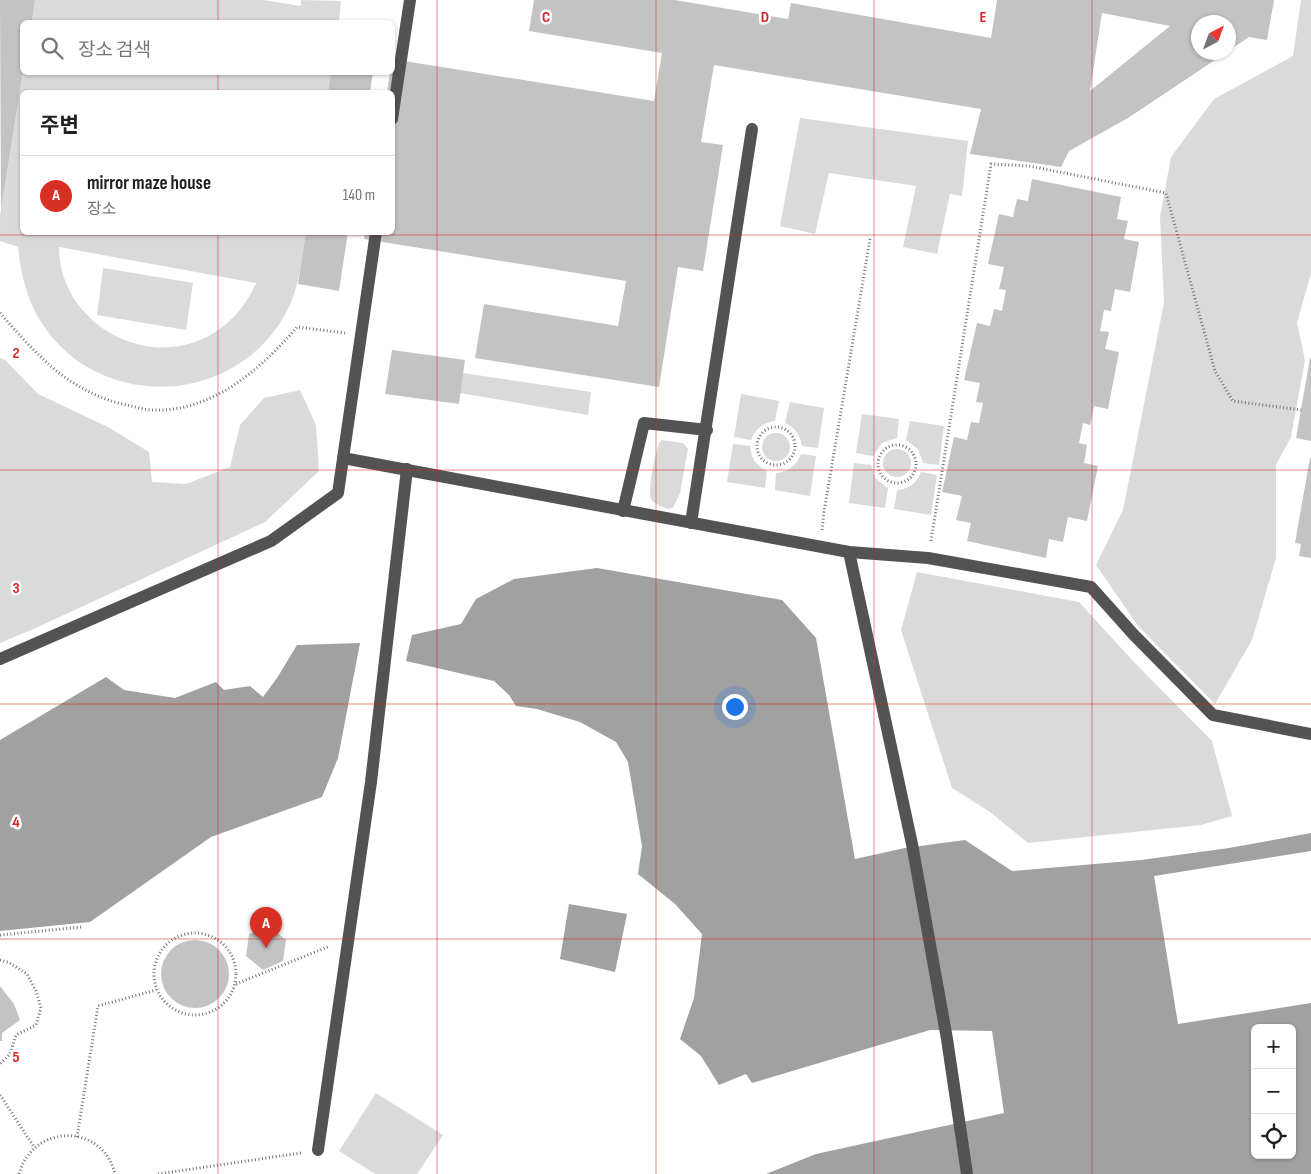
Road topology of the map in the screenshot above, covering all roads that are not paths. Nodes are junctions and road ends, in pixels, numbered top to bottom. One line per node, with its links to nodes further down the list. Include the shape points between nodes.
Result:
1 (410, 0): 2 (lane)
2 (395, 99)
3 (752, 129): 5 (lane)
4 (376, 235): 6 (lane)
5 (706, 430): 8 (lane, via 644,423); 9 (lane)
6 (343, 458): 7 (lane); 11 (lane, via 338,493 271,541)
7 (407, 469): 8 (lane); 13 (lane, via 371,782)
8 (624, 510): 9 (lane)
9 (691, 523): 10 (lane)
10 (849, 552): 12 (lane, via 928,558 1091,587 1213,715); 14 (lane, via 912,844)
11 (0, 659)
12 (1311, 734)
13 (318, 1150)
14 (967, 1174)

